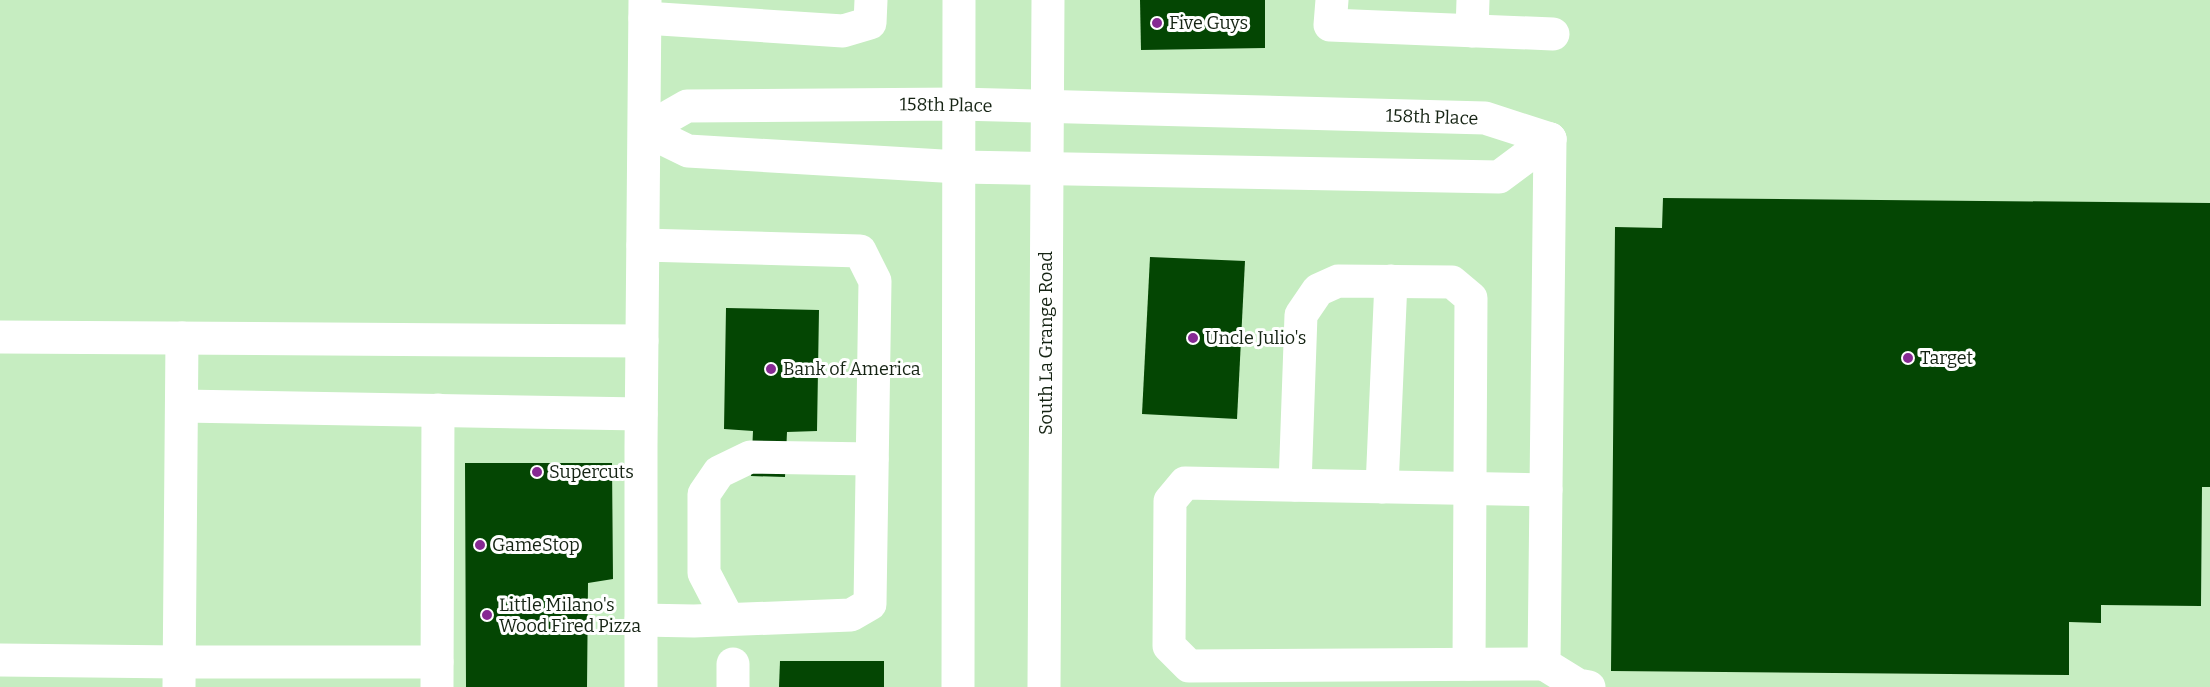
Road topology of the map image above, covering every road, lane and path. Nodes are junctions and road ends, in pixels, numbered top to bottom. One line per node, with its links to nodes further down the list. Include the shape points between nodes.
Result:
1 (871, 0): 5 (main road, via 870,23 843,31)
2 (959, 0): 8 (main road)
3 (1048, 0): 9 (main road, South La Grange Road)
4 (1332, 0): 6 (main road, via 1330,25)
5 (645, 9): 10 (main road)
6 (1473, 15): 7 (main road)
7 (1552, 34)
8 (958, 104): 9 (main road, 158th Place); 10 (main road, 158th Place, via 687,106); 12 (main road)
9 (1048, 108): 11 (main road, 158th Place, via 1485,118); 13 (main road, South La Grange Road)
10 (645, 130): 12 (main road, via 688,151); 14 (main road)
11 (1550, 139): 13 (main road, via 1500,177); 26 (main road)
12 (958, 167): 13 (main road); 35 (main road)
13 (1047, 170): 36 (main road, South La Grange Road)
14 (643, 245): 18 (main road); 22 (main road, via 860,251 875,280)
15 (1391, 281): 23 (main road, via 1338,281 1318,290 1301,315); 24 (main road); 25 (main road, via 1452,282 1471,298)
16 (0, 337): 17 (main road)
17 (182, 338): 18 (main road); 19 (main road)
18 (642, 341): 21 (main road)
19 (182, 406): 20 (main road); 33 (main road)
20 (438, 410): 21 (main road); 32 (main road)
21 (641, 414): 28 (main road)
22 (872, 459): 27 (main road, via 870,604 851,615); 27 (main road, via 750,457 719,472 704,494 704,573)
23 (1295, 485): 24 (main road); 30 (main road, via 1185,483 1170,501 1170,646 1189,666)
24 (1382, 487): 25 (main road)
25 (1470, 489): 26 (main road); 30 (main road)
26 (1546, 490): 31 (main road)
27 (728, 619): 28 (main road)
28 (641, 620): 34 (main road)
29 (0, 660): 33 (main road)
30 (1469, 664): 31 (main road)
31 (1544, 664): 37 (main road, via 1578,685)
32 (437, 674): 33 (main road)
33 (180, 675)
34 (641, 687)
35 (957, 687)
36 (1044, 687)
37 (1589, 687)

